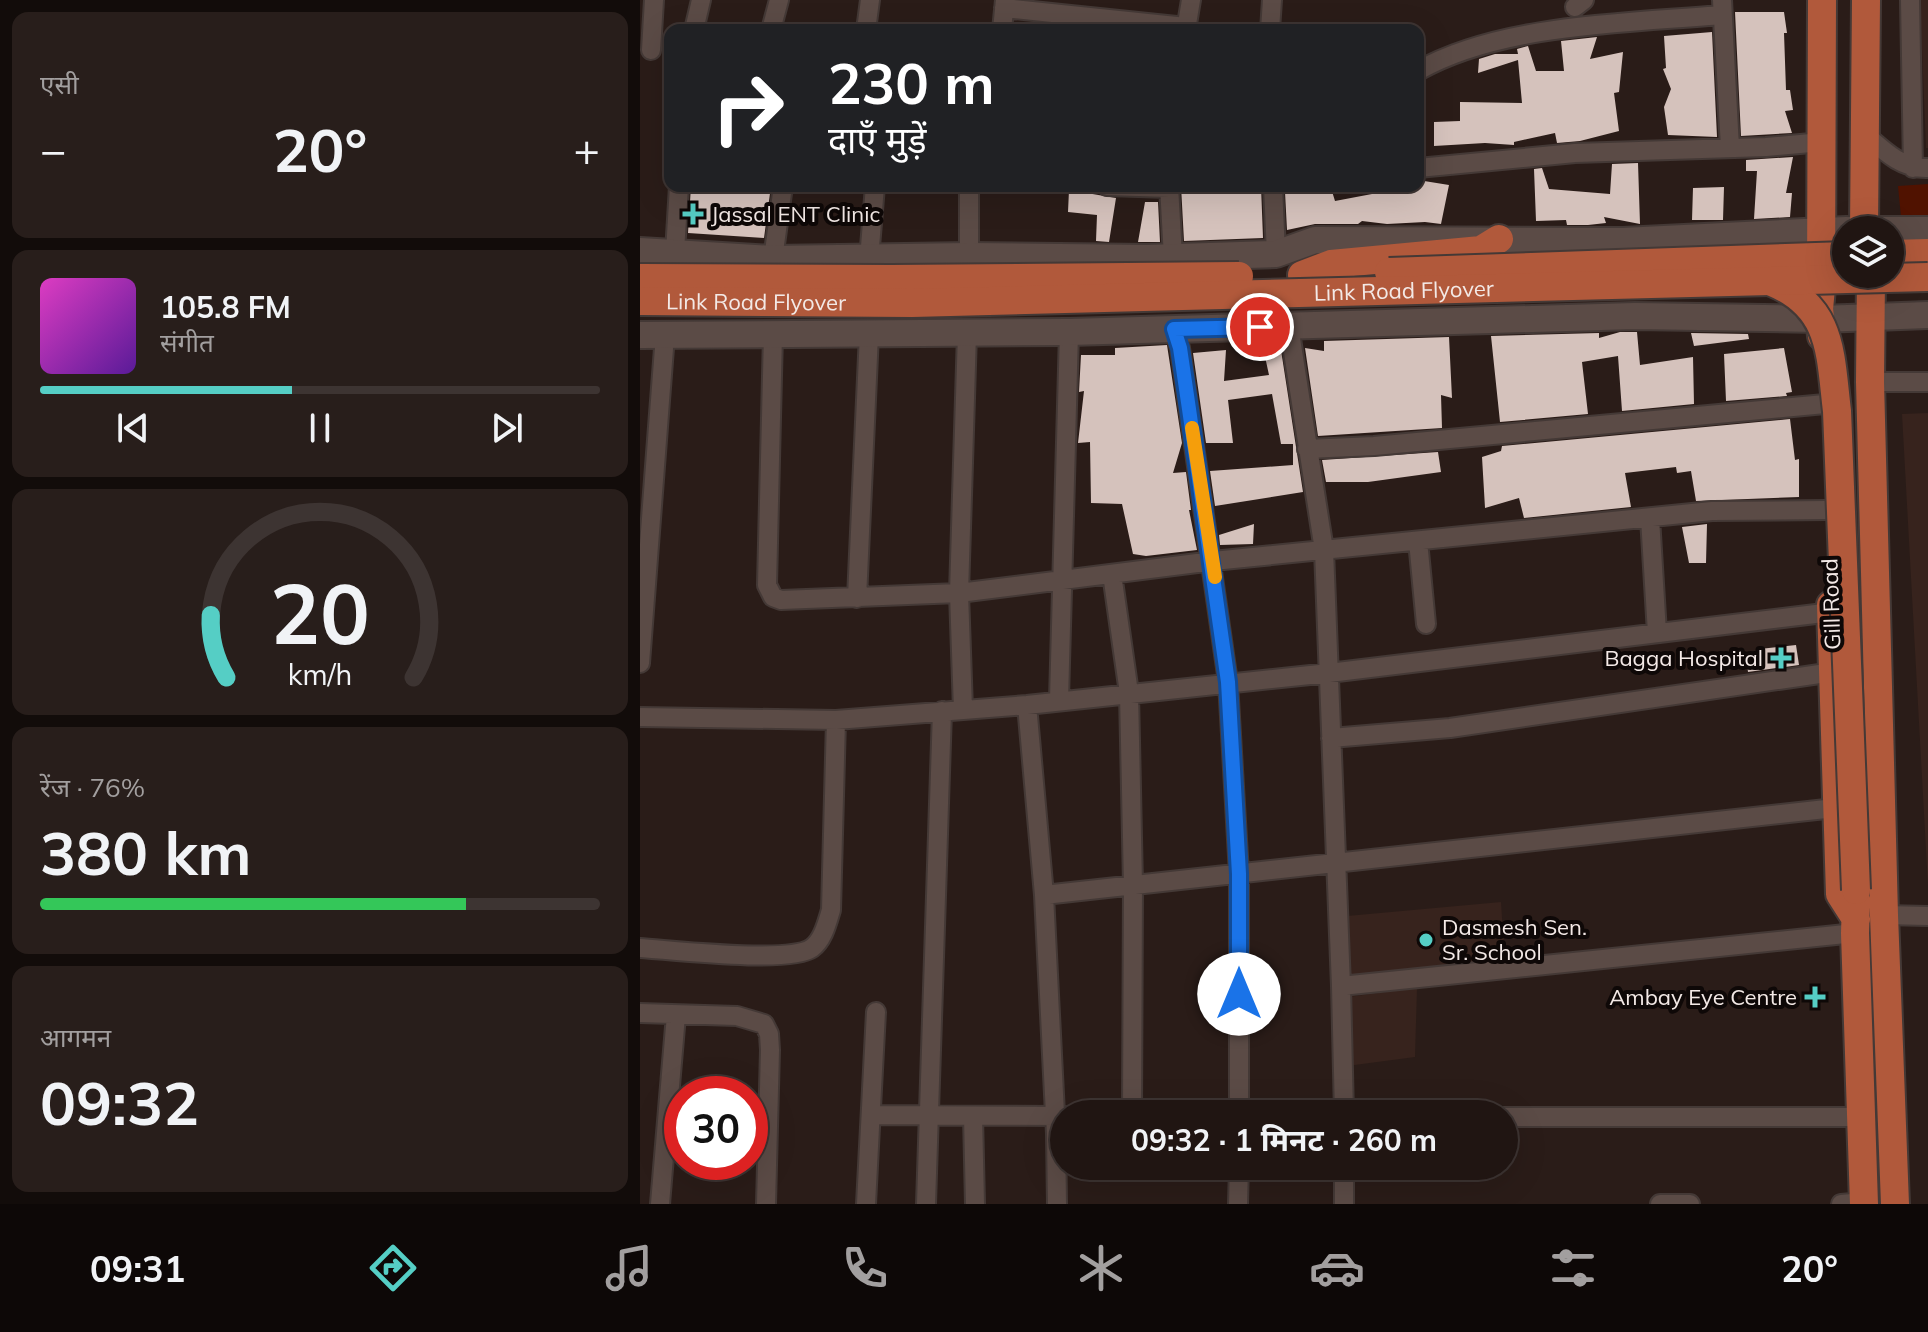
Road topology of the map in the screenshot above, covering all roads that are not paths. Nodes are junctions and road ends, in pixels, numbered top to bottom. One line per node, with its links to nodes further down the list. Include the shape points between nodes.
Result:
1 (654, 0): 19 (street)
2 (701, 0): 12 (street)
3 (779, 0): 13 (street)
4 (870, 0): 14 (street)
5 (1191, 0): 17 (street)
6 (1272, 0): 18 (street)
7 (1822, 0): 22 (main road, Gill Road)
8 (1866, 0): 21 (main road)
9 (1910, 0): 25 (street)
10 (1005, 4): 15 (street); 16 (street)
11 (1722, 8): 20 (street, via 1543,32 1466,50); 23 (street)
12 (695, 24)
13 (773, 24)
14 (867, 24)
15 (1003, 24)
16 (1156, 24)
17 (1187, 24)
18 (1270, 24)
19 (654, 50)
20 (1424, 68)
21 (1866, 135): 25 (street, via 1888,154); 33 (main road)
22 (1822, 142): 23 (street); 32 (main road, Gill Road)
23 (1730, 148): 24 (street, via 1575,153)
24 (1424, 167)
25 (1920, 168)
26 (679, 192): 39 (street)
27 (782, 192): 47 (street)
28 (875, 192): 48 (street)
29 (969, 192): 43 (street)
30 (1169, 192): 45 (street)
31 (1273, 192): 41 (street)
32 (1836, 216)
33 (1864, 216)
34 (1832, 230): 37 (street, via 1623,241)
35 (1904, 230): 36 (street)
36 (1928, 230)
37 (1499, 239): 41 (street, via 1315,240); 49 (main road, via 1481,250 1331,264)
38 (640, 251): 39 (street)
39 (675, 252): 47 (street)
40 (1928, 253): 42 (main road)
41 (1276, 254): 45 (street)
42 (1904, 254)
43 (969, 256): 45 (street); 48 (street)
44 (1832, 256): 49 (main road, Link Road Flyover, bridge)
45 (1173, 257)
46 (1832, 258): 57 (main road, Gill Road)
47 (773, 259): 48 (street)
48 (869, 259)
49 (1302, 275): 51 (main road, Link Road Flyover, bridge)
50 (1928, 277): 52 (main road, Link Road Flyover, bridge)
51 (640, 278)
52 (1771, 282): 54 (main road, Link Road Flyover, bridge, via 912,303); 100 (main road, bridge, via 1805,300 1828,339 1837,411)
53 (1872, 288): 56 (main road, Gill Road)
54 (640, 301)
55 (1928, 315): 56 (street)
56 (1869, 316): 57 (street); 65 (main road, Gill Road)
57 (1821, 319): 58 (street, via 1635,316); 67 (main road, Gill Road)
58 (1289, 326): 59 (street); 68 (street)
59 (1174, 329): 60 (street); 73 (street)
60 (1069, 332): 61 (street); 75 (street)
61 (967, 333): 63 (street); 76 (street)
62 (773, 334): 63 (street); 64 (street); 77 (street, via 769,592 794,601)
63 (869, 334): 77 (street)
64 (652, 335): 81 (street)
65 (1870, 382): 66 (street); 98 (main road, Gill Road)
66 (1928, 382)
67 (1825, 404): 68 (street); 69 (main road, Gill Road)
68 (1307, 449): 72 (street)
69 (1827, 510): 70 (street, via 1712,511); 78 (main road, Gill Road)
70 (1650, 518): 71 (street); 80 (street)
71 (1418, 541): 72 (street); 79 (street)
72 (1324, 550): 73 (street); 83 (street)
73 (1213, 561): 74 (street); 84 (street)
74 (1112, 574): 75 (street); 85 (street)
75 (1062, 580): 76 (street); 86 (street)
76 (959, 593): 77 (street); 88 (street)
77 (857, 598)
78 (1832, 612): 80 (street); 82 (main road, Gill Road)
79 (1426, 624)
80 (1657, 633): 83 (street)
81 (640, 663)
82 (1833, 672): 92 (street, via 1450,728); 93 (main road, Gill Road)
83 (1329, 673): 84 (street); 92 (street)
84 (1228, 683): 85 (street); 95 (street)
85 (1129, 693): 86 (street); 96 (street)
86 (1059, 700): 87 (street)
87 (1027, 705): 88 (street); 97 (street)
88 (963, 710): 89 (street)
89 (942, 711): 91 (street); 111 (street)
90 (640, 717): 91 (street)
91 (836, 720): 101 (street, via 831,910 820,939 811,948 779,956)
92 (1331, 738): 94 (street)
93 (1835, 808): 94 (street); 100 (main road, Gill Road, via 1840,894)
94 (1336, 863): 95 (street); 102 (street)
95 (1239, 874): 96 (street); 108 (street)
96 (1133, 885): 97 (street); 107 (street)
97 (1044, 895): 106 (street)
98 (1884, 915): 99 (street); 130 (main road, Gill Road)
99 (1928, 916)
100 (1855, 926): 102 (street); 115 (main road, Gill Road)
101 (640, 948)
102 (1341, 986): 109 (street)
103 (876, 1012): 110 (street)
104 (640, 1013): 105 (street)
105 (676, 1015): 120 (street); 121 (street, via 753,1019 769,1034)
106 (1059, 1100)
107 (1132, 1100)
108 (1239, 1100)
109 (1344, 1100)
110 (871, 1115): 111 (street); 122 (street)
111 (927, 1115): 112 (street); 123 (street)
112 (973, 1116): 113 (street); 124 (street)
113 (1050, 1116)
114 (1518, 1117): 115 (street)
115 (1862, 1117): 119 (main road, Gill Road)
116 (1058, 1180): 125 (street)
117 (1239, 1180): 126 (street)
118 (1344, 1180): 127 (street)
119 (1856, 1203)
120 (660, 1204)
121 (766, 1204)
122 (866, 1204)
123 (926, 1204)
124 (975, 1204)
125 (1057, 1204)
126 (1238, 1204)
127 (1344, 1204)
128 (1660, 1204): 129 (street)
129 (1690, 1204)
130 (1895, 1204)

